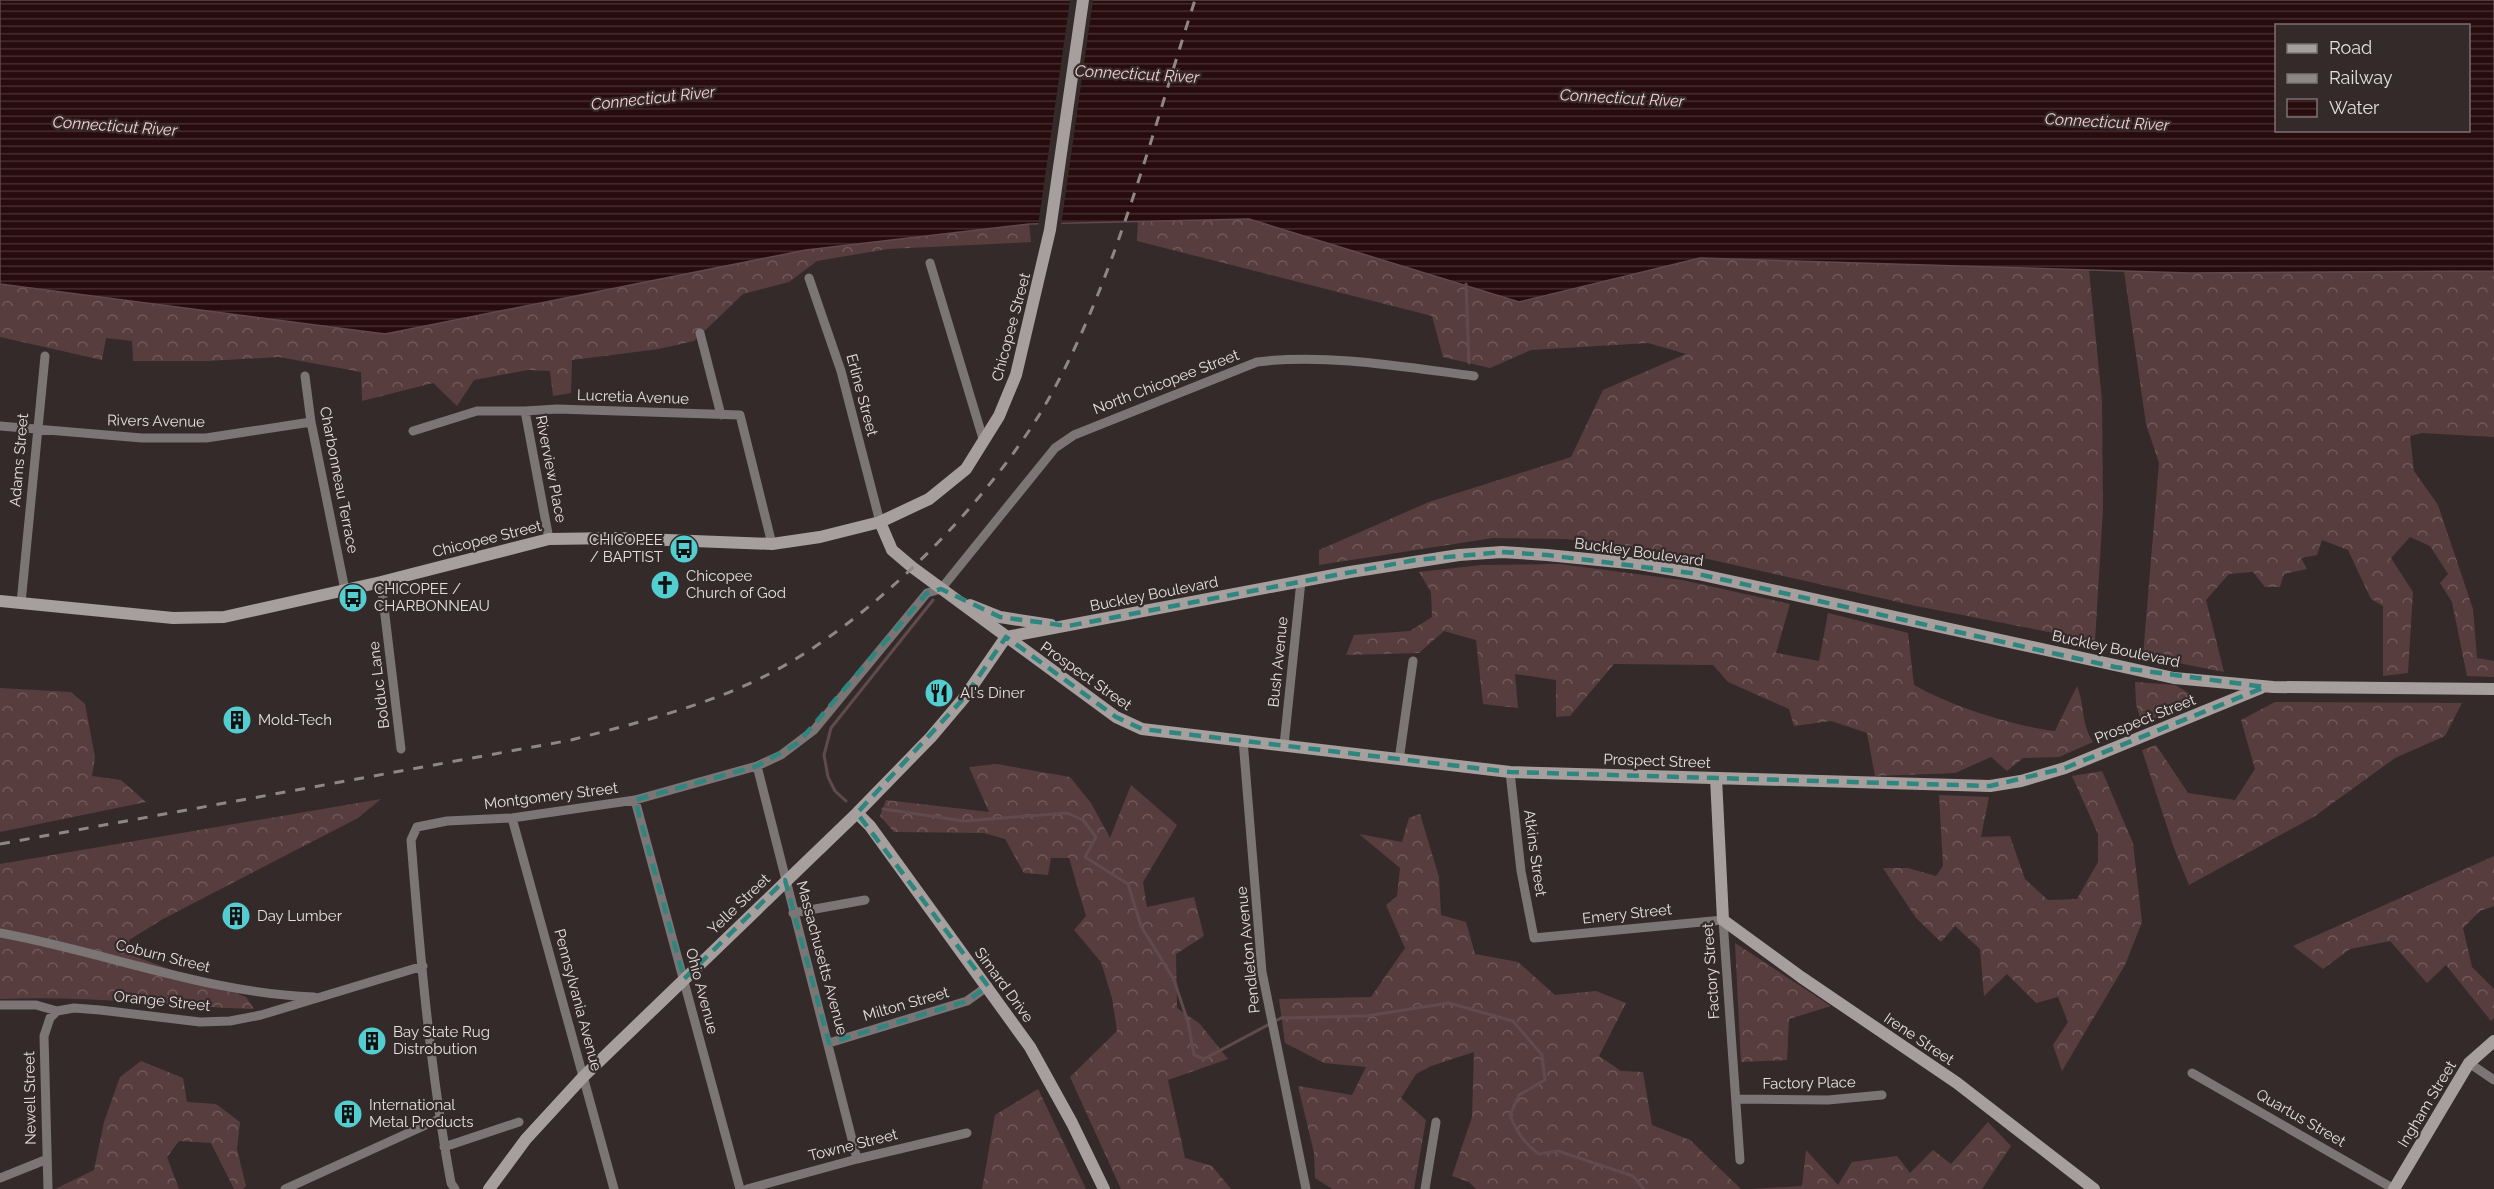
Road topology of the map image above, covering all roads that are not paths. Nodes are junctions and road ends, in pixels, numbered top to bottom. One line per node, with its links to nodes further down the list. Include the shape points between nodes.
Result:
1 (1083, 0): 14 (main road, Chicopee Street, via 1050,230 1016,375)
2 (930, 263): 14 (street)
3 (809, 278): 15 (street, Erline Street, via 841,370)
4 (700, 333): 9 (street)
5 (45, 356): 12 (street, Adams Street)
6 (305, 376): 10 (street, Charbonneau Terrace)
7 (1474, 376): 20 (street, North Chicopee Street, via 1284,359 1257,362 1154,402 1074,435 1055,448)
8 (525, 411): 9 (street, Lucretia Avenue); 13 (street, Riverview Place, via 477,411); 16 (street, Riverview Place)
9 (721, 415): 17 (street, Lucretia Avenue, via 740,414)
10 (311, 422): 12 (street, Rivers Avenue, via 207,438 142,438); 21 (street, Charbonneau Terrace)
11 (0, 426): 12 (street, Rivers Avenue)
12 (37, 430): 24 (street, Adams Street)
13 (413, 431)
14 (984, 442): 15 (main road, Chicopee Street, via 953,482 929,499)
15 (880, 522): 17 (main road, Chicopee Street); 20 (main road, Prospect Street, via 892,550)
16 (549, 539): 17 (main road, Chicopee Street); 19 (main road, Chicopee Street)
17 (772, 544)
18 (1301, 581): 25 (main road, Buckley Boulevard); 28 (main road, Buckley Boulevard, via 1415,560 1502,552 1640,564 1768,588 2115,667 2174,678); 31 (street, Bush Avenue)
19 (381, 582): 21 (main road, Chicopee Street); 32 (street, Bolduc Lane)
20 (940, 589): 22 (main road, Prospect Street); 34 (street, Montgomery Street, via 927,593 820,718 814,730 781,755)
21 (345, 590): 24 (main road, Chicopee Street, via 224,617 173,618)
22 (954, 598): 25 (main road, via 1000,617); 26 (main road, Prospect Street)
23 (0, 602): 24 (main road, Chicopee Street)
24 (21, 603)
25 (1068, 626): 26 (main road, Buckley Boulevard)
26 (1006, 637): 30 (main road, Prospect Street, via 1130,726); 38 (main road, Yelle Street, via 964,698)
27 (1413, 661): 33 (street)
28 (2265, 687): 29 (main road, Prospect Street); 36 (main road, Prospect Street, via 2066,768 2021,782 1952,786)
29 (2494, 689)
30 (1243, 740): 31 (main road, Prospect Street); 77 (street, Pendleton Avenue, via 1262,972)
31 (1284, 745): 33 (main road, Prospect Street)
32 (401, 749)
33 (1399, 760): 35 (main road, Prospect Street)
34 (757, 766): 37 (street, Montgomery Street); 40 (street, Massachusetts Avenue)
35 (1510, 772): 36 (main road, Prospect Street); 45 (street, Atkins Street, via 1521,870)
36 (1716, 778): 43 (main road, Factory Street)
37 (635, 801): 39 (street, Montgomery Street); 47 (street, Ohio Avenue)
38 (857, 813): 40 (main road, Yelle Street); 48 (main road, Simard Drive)
39 (512, 818): 46 (street, Montgomery Street, via 424,824 414,832 411,840); 56 (street, Pennsylvania Avenue)
40 (786, 880): 42 (street, Massachusetts Avenue); 47 (main road, Yelle Street)
41 (865, 900): 42 (street)
42 (793, 913): 53 (street, Massachusetts Avenue)
43 (1723, 920): 45 (street, Emery Street); 59 (street, Factory Street); 79 (main road, Irene Street, via 1957,1083)
44 (0, 933): 49 (street, Coburn Street, via 191,980 280,996)
45 (1534, 938)
46 (423, 966): 49 (street, Orange Street); 60 (street, Montgomery Street)
47 (684, 979): 56 (main road, Yelle Street); 74 (street, Ohio Avenue)
48 (988, 986): 53 (street, Milton Street, via 967,1001); 76 (main road, Simard Drive, via 1030,1047)
49 (321, 997): 51 (street, Orange Street, via 261,1016 230,1021 200,1022 74,1008)
50 (0, 1005): 51 (street, Orange Street, via 36,1005)
51 (57, 1011): 66 (street, Newell Street, via 44,1036)
52 (2494, 1041): 54 (main road, Ingham Street)
53 (829, 1043): 65 (street, Massachusetts Avenue)
54 (2469, 1063): 57 (street); 80 (main road, Ingham Street)
55 (2192, 1072): 80 (street, Quartus Street)
56 (583, 1077): 72 (main road, Yelle Street, via 526,1139); 73 (street, Pennsylvania Avenue)
57 (2494, 1080)
58 (1882, 1095): 59 (street, Factory Place, via 1828,1100)
59 (1737, 1099): 67 (street, Factory Street)
60 (439, 1119): 64 (street, Montgomery Street); 70 (street)
61 (519, 1122): 64 (street)
62 (1436, 1122): 78 (street)
63 (967, 1133): 65 (street, Towne Street)
64 (444, 1147): 71 (street, Montgomery Street)
65 (857, 1159): 75 (street, Towne Street)
66 (45, 1160): 68 (street); 69 (street, Newell Street)
67 (1740, 1161)
68 (0, 1178)
69 (48, 1189)
70 (285, 1189)
71 (454, 1189)
72 (489, 1189)
73 (614, 1189)
74 (740, 1189)
75 (747, 1189)
76 (1104, 1189)
77 (1306, 1189)
78 (1425, 1189)
79 (2094, 1189)
80 (2394, 1189)

